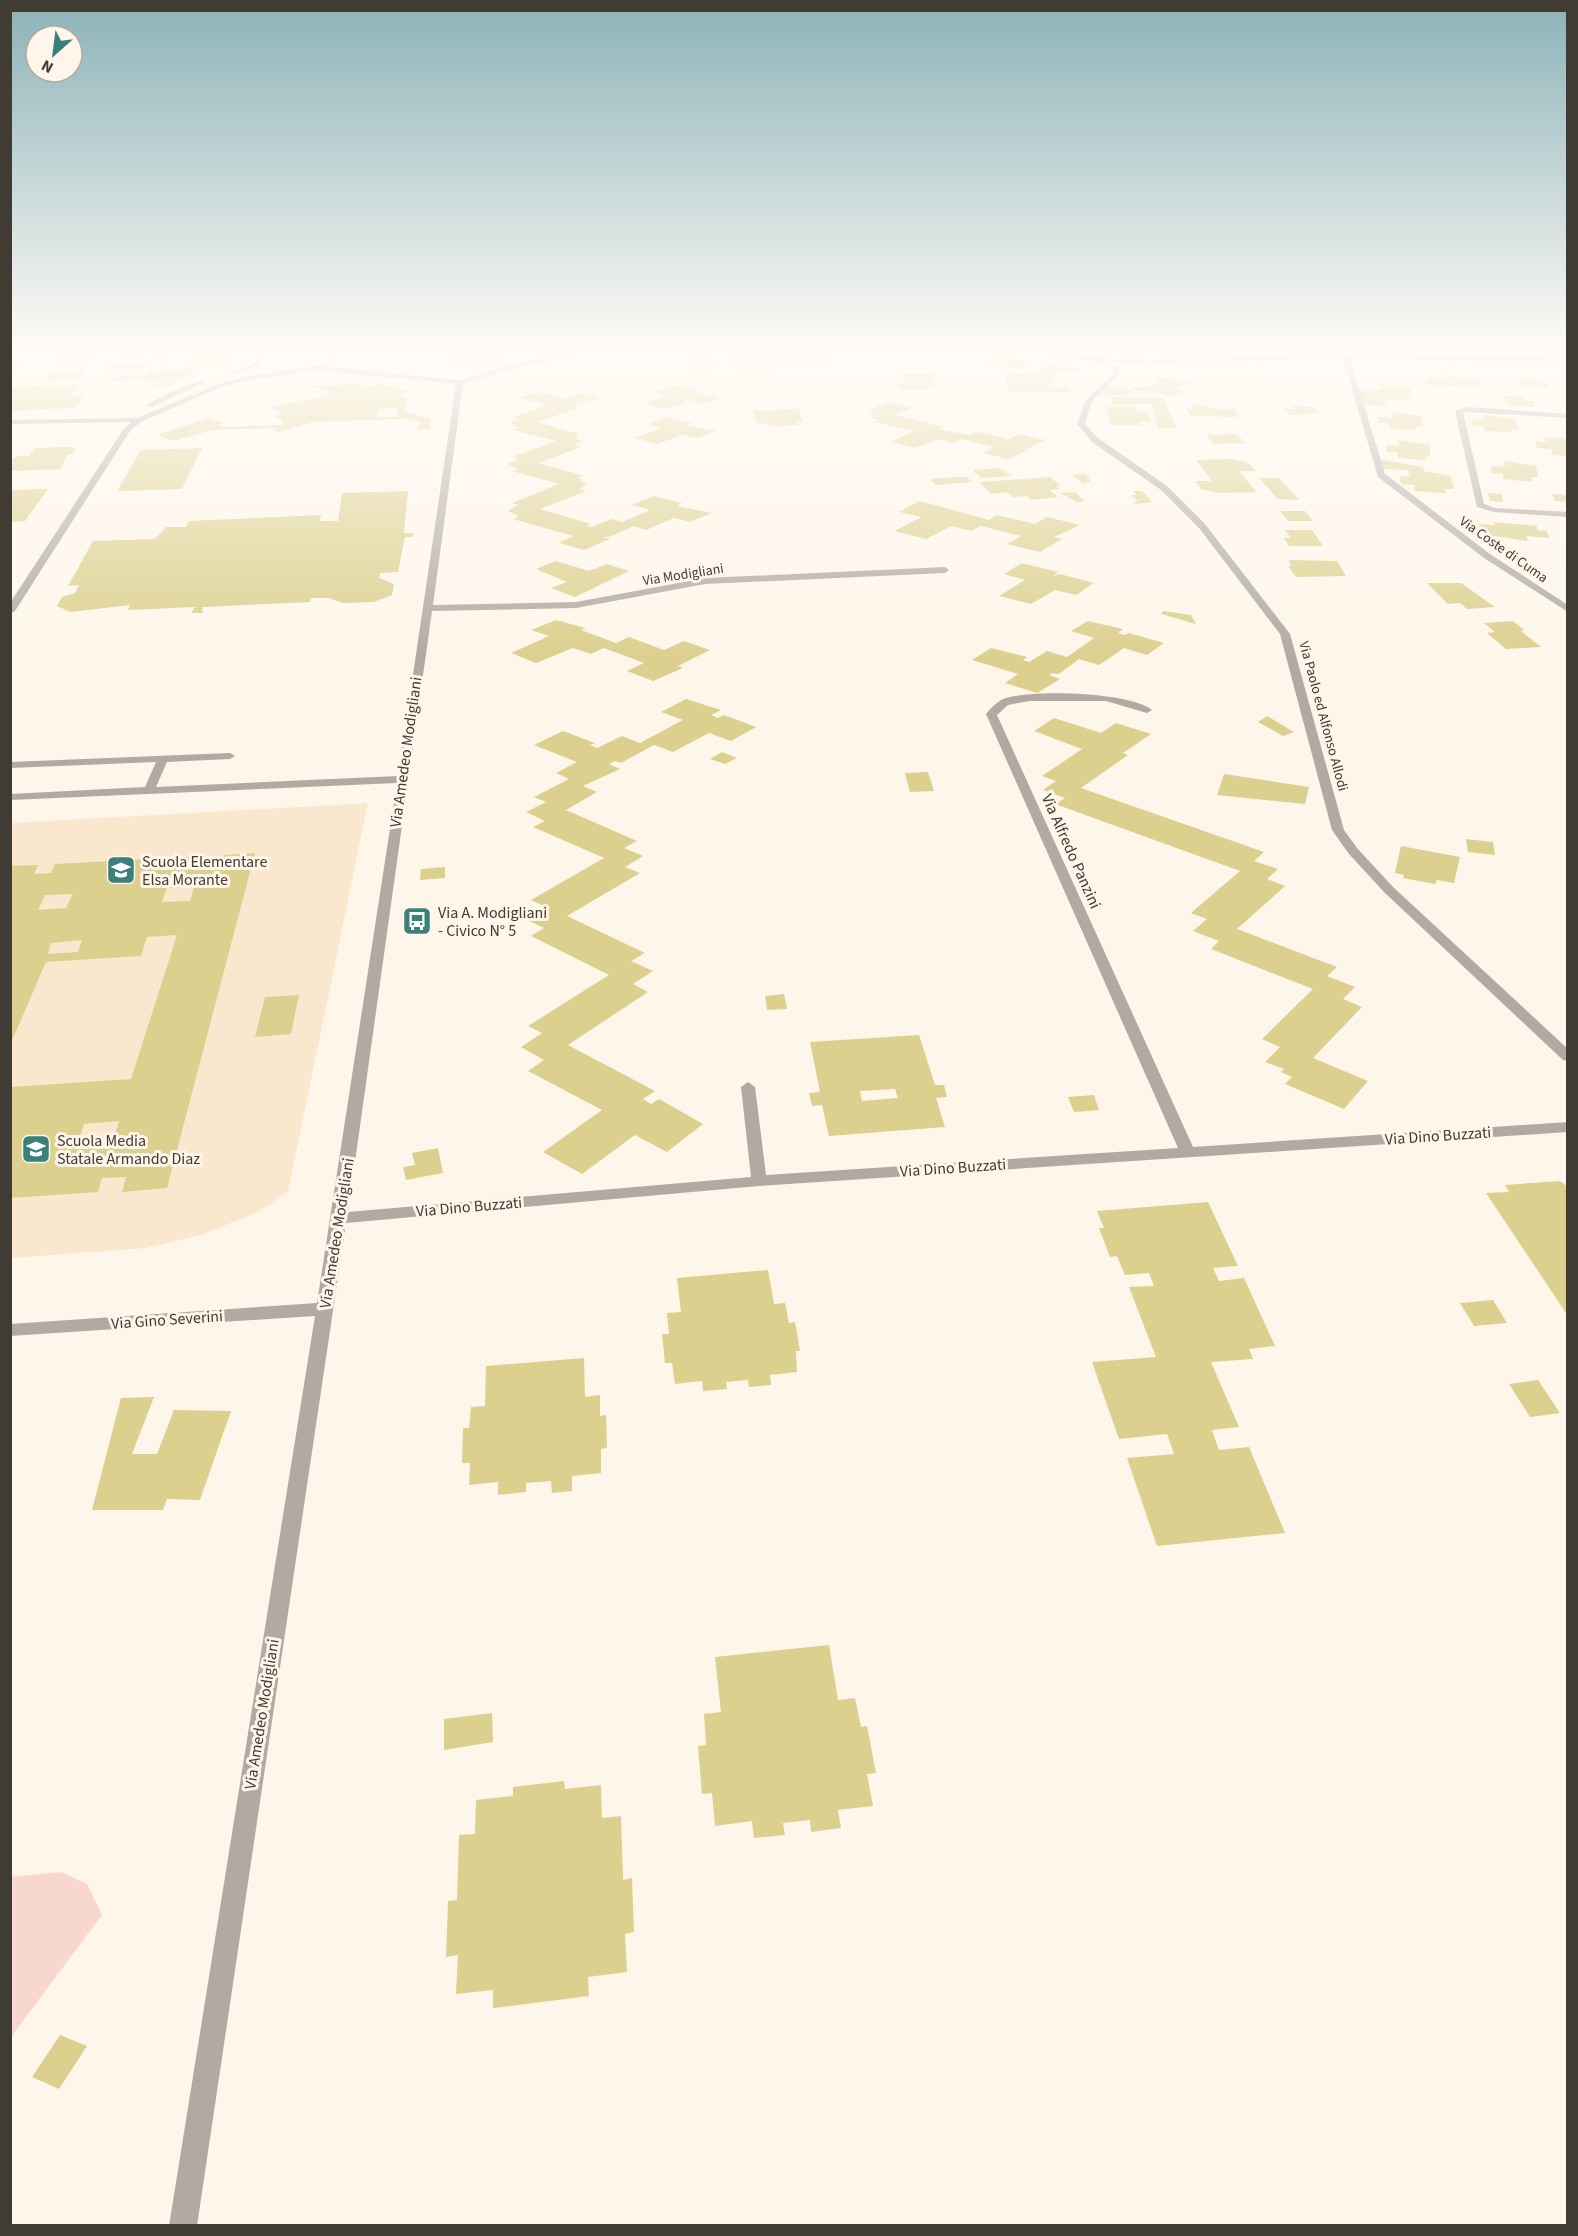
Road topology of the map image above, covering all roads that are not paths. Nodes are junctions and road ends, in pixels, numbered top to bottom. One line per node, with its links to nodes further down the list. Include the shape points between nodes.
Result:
1 (112, 451): 10 (street)
2 (449, 451): 8 (street, Via Amedeo Modigliani)
3 (1110, 451): 18 (street, Via Paolo ed Alfonso Allodi, via 1164,488 1202,526 1286,634 1338,830 1353,851 1389,890)
4 (1374, 451): 9 (street, Via Coste di Cuma, via 1381,475 1487,556)
5 (1468, 451): 6 (street, via 1480,505 1494,510)
6 (1568, 515)
7 (945, 570): 8 (street, Via Modigliani, via 705,581 576,605)
8 (426, 608): 15 (street, Via Amedeo Modigliani)
9 (1568, 609)
10 (10, 611)
11 (1147, 710): 21 (street, Via Alfredo Panzini, via 1107,698 1029,698 1005,702 991,714)
12 (230, 756): 13 (street)
13 (163, 759): 14 (street); 16 (street)
14 (10, 765)
15 (402, 779): 16 (street); 23 (street, Via Amedeo Modigliani)
16 (149, 791): 17 (street)
17 (10, 796)
18 (1568, 1057)
19 (748, 1088): 22 (street)
20 (1568, 1127): 21 (street, Via Dino Buzzati)
21 (1187, 1151): 22 (street, Via Dino Buzzati)
22 (759, 1181): 23 (street, Via Dino Buzzati)
23 (339, 1218): 24 (street, Via Amedeo Modigliani)
24 (324, 1309): 25 (street, Via Gino Severini); 26 (street, Via Amedeo Modigliani)
25 (10, 1330)
26 (183, 2226)

